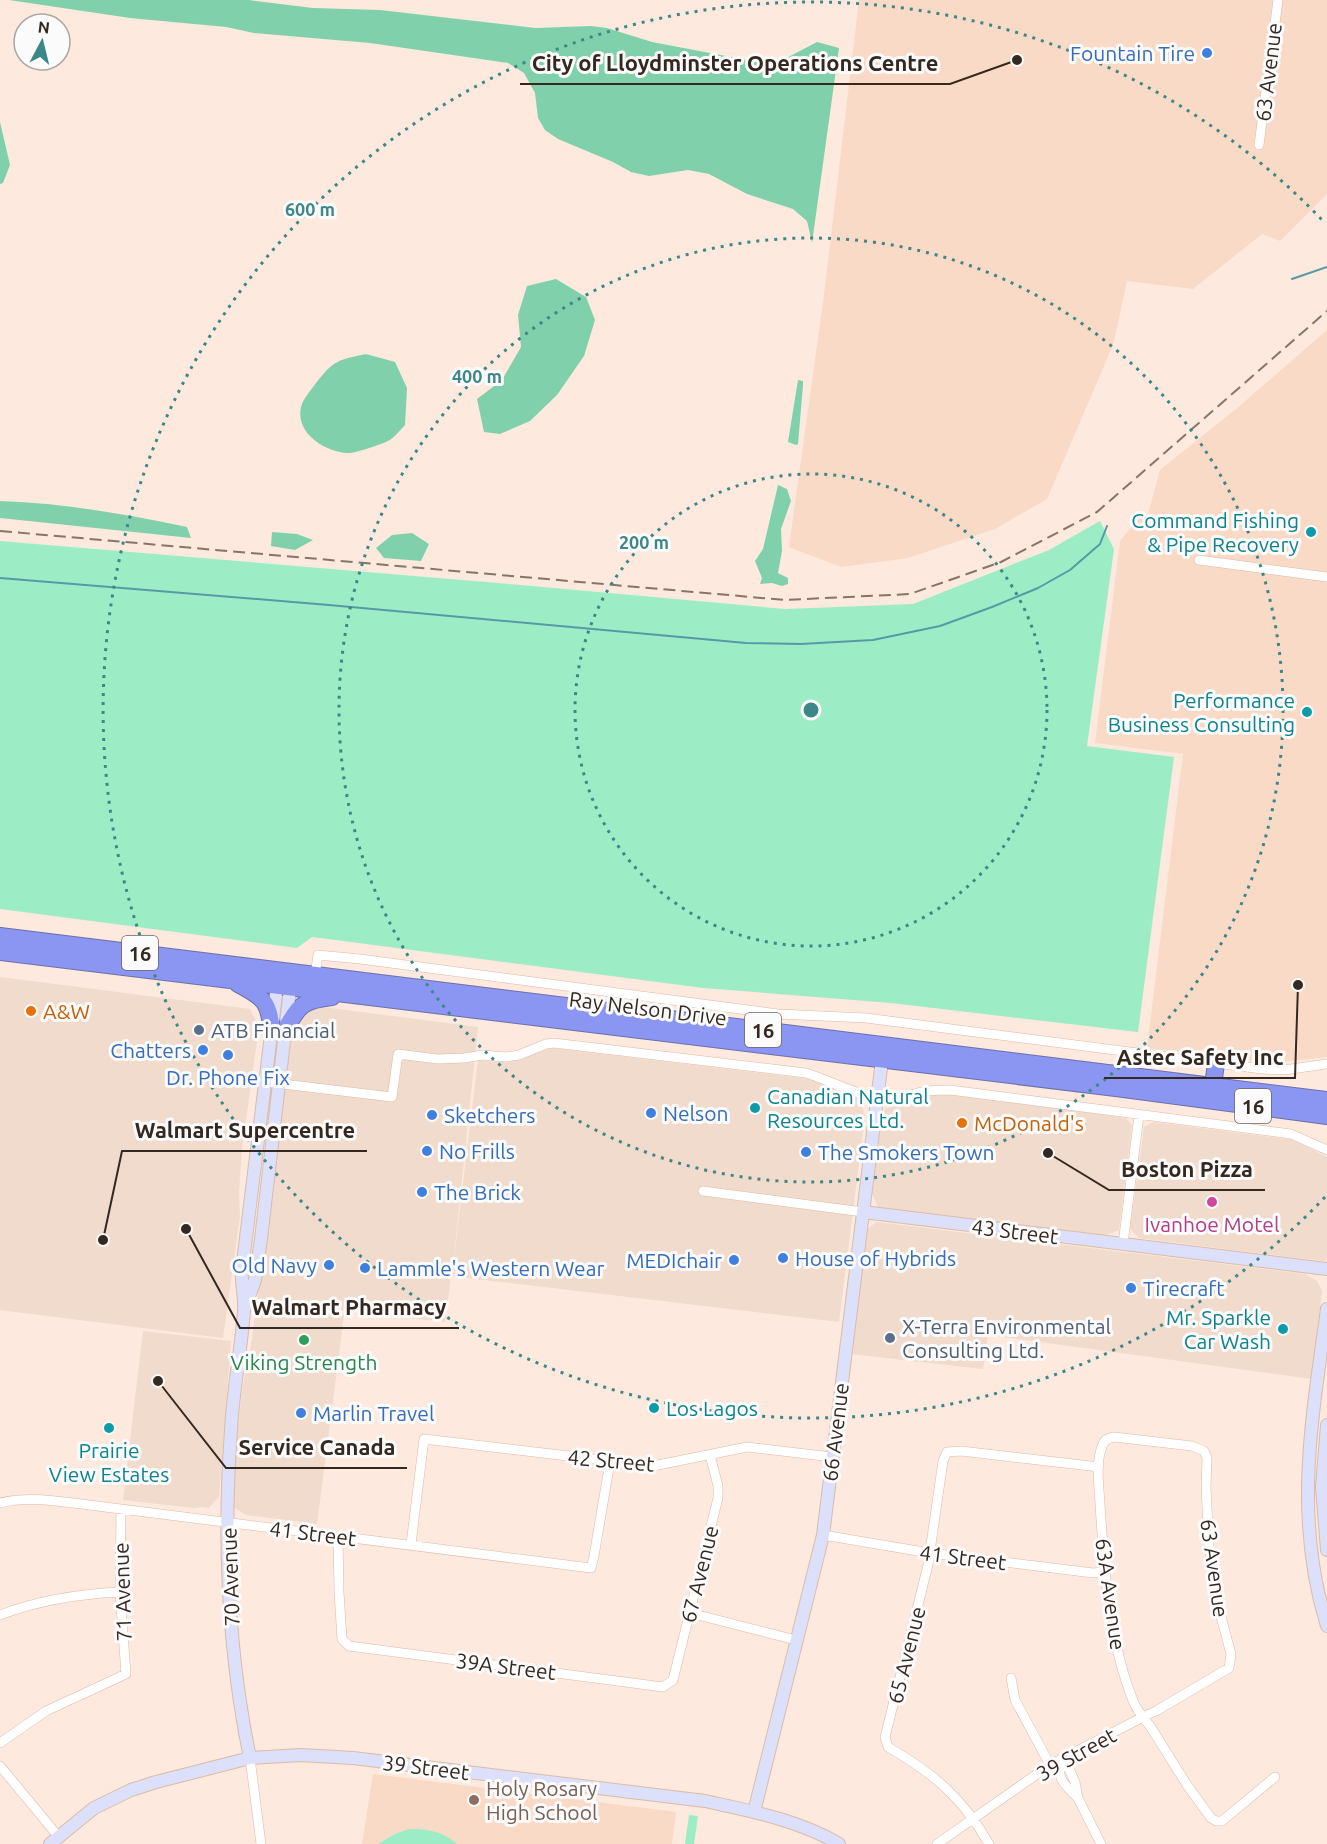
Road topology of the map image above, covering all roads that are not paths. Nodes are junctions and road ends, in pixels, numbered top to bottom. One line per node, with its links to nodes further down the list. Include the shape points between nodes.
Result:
1 (1278, 0): 2 (street, 63 Avenue)
2 (1259, 145)
3 (1199, 560): 4 (street)
4 (1327, 577)
5 (0, 936): 8 (highway, Ray Nelson Drive / 16)
6 (0, 952): 9 (highway, Ray Nelson Drive / 16)
7 (315, 975): 8 (highway, Ray Nelson Drive / 16); 12 (highway, Ray Nelson Drive / 16); 13 (street, via 318,955 360,959 778,1014 866,1018)
8 (285, 978): 9 (highway, Ray Nelson Drive / 16); 10 (highway, Ray Nelson Drive / 16); 11 (street, 70 Avenue)
9 (230, 979): 11 (highway, via 266,1001)
10 (351, 994): 11 (highway, via 306,1002); 12 (highway, Ray Nelson Drive / 16)
11 (279, 1031): 15 (street, 70 Avenue); 16 (street, 70 Avenue)
12 (883, 1052): 17 (highway, Ray Nelson Drive / 16); 18 (street, 66 Avenue); 21 (highway, Ray Nelson Drive / 16)
13 (1216, 1063): 14 (street, via 1284,1070); 17 (highway)
14 (1327, 1064)
15 (266, 1082): 16 (street); 27 (street, 70 Avenue, via 242,1270)
16 (280, 1083): 18 (street, via 392,1097 398,1054 438,1059 506,1057 554,1043 806,1073); 27 (street, 70 Avenue, via 255,1280)
17 (1213, 1086): 19 (highway, Ray Nelson Drive / 16)
18 (876, 1097): 20 (street, via 898,1099 919,1092 950,1090); 24 (street, 66 Avenue)
19 (1327, 1100)
20 (1139, 1115): 22 (street, via 1291,1134); 25 (street)
21 (1327, 1116)
22 (1327, 1150)
23 (703, 1191): 24 (street, 43 Street)
24 (863, 1212): 25 (street, 43 Street); 31 (street, 66 Avenue)
25 (1123, 1244): 26 (street, 43 Street)
26 (1327, 1269)
27 (244, 1308): 36 (street, 70 Avenue, via 231,1427)
28 (1327, 1309): 46 (street, via 1307,1481 1310,1544)
29 (1327, 1425): 40 (street, via 1322,1487)
30 (710, 1455): 31 (street, 42 Street, via 747,1447); 32 (street, 42 Street, via 652,1466); 44 (street, 67 Avenue, via 718,1498)
31 (832, 1457): 37 (street, 66 Avenue)
32 (610, 1462): 39 (street, 41 Street, via 591,1568); 39 (street, 42 Street, via 424,1439)
33 (1098, 1467): 41 (street, 65 Avenue, via 947,1452); 42 (street, 63A Avenue); 48 (street, 63 Avenue, via 1103,1444 1114,1437 1192,1446 1204,1451 1209,1546 1231,1654 1229,1668)
34 (0, 1503): 35 (street, 41 Street, via 34,1499)
35 (121, 1509): 36 (street, 41 Street); 43 (street, 71 Avenue)
36 (228, 1523): 38 (street, 41 Street); 53 (street, 70 Avenue, via 232,1632)
37 (823, 1535): 41 (street, 41 Street); 47 (street, 66 Avenue)
38 (338, 1536): 39 (street, 41 Street); 50 (street, 39A Street, via 342,1639 350,1646)
39 (411, 1544)
40 (1327, 1550)
41 (930, 1553): 42 (street, 41 Street); 58 (street, 65 Avenue, via 885,1737 888,1747 930,1773)
42 (1104, 1572): 51 (street, 63A Avenue, via 1124,1672)
43 (120, 1592): 45 (street, via 67,1596); 52 (street, 71 Avenue, via 126,1674 46,1711)
44 (690, 1613): 47 (street); 50 (street, 67 Avenue, via 673,1680)
45 (0, 1615)
46 (1327, 1626)
47 (796, 1640): 57 (street, 66 Avenue)
48 (1222, 1674): 51 (street, 39 Street)
49 (1011, 1678): 54 (street, via 1015,1700)
50 (663, 1687)
51 (1143, 1717): 54 (street, 39 Street); 56 (street, 63A Avenue, via 1210,1818 1216,1821 1222,1821)
52 (0, 1743)
53 (250, 1758): 57 (street, 39 Street, via 339,1757 705,1802); 59 (street, 39 Street, via 131,1790 94,1808); 60 (street, 70 Avenue)
54 (1056, 1763): 58 (street, 39 Street); 64 (street, via 1069,1769 1078,1798)
55 (0, 1766): 59 (street)
56 (1275, 1777)
57 (754, 1812): 61 (street, 39 Street, via 812,1830)
58 (974, 1818): 62 (street, 39 Street); 63 (street, 65 Avenue)
59 (54, 1840)
60 (261, 1844)
61 (839, 1844)
62 (937, 1844)
63 (989, 1844)
64 (1101, 1844)

